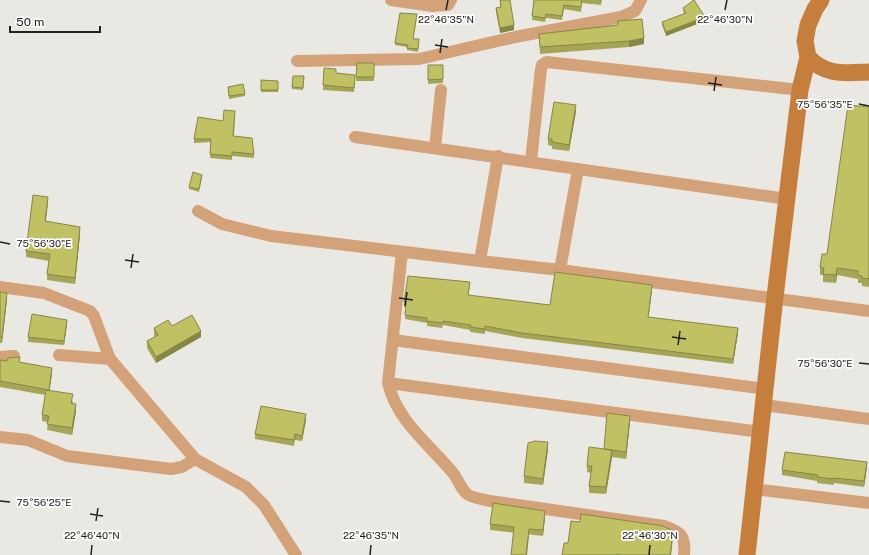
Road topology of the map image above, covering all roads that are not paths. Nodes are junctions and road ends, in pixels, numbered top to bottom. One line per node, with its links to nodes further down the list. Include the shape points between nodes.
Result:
1 (391, 0): 2 (street, via 432,6 448,5)
2 (451, 0)
3 (641, 0): 6 (street, via 635,12 621,17 419,59)
4 (821, 0): 5 (street, via 808,25 805,41)
5 (808, 57): 7 (street, via 818,67 840,73); 9 (street)
6 (297, 61)
7 (869, 72)
8 (441, 90): 11 (street)
9 (800, 90): 13 (street, via 547,62 541,69); 15 (street)
10 (355, 137): 11 (street)
11 (435, 148): 12 (street)
12 (498, 156): 13 (street); 18 (street)
13 (531, 161): 14 (street)
14 (578, 169): 15 (street); 19 (street)
15 (787, 199): 21 (street)
16 (198, 211): 17 (street, via 222,224 271,236)
17 (402, 252): 18 (street); 23 (street)
18 (480, 261): 19 (street)
19 (560, 270): 21 (street)
20 (0, 286): 27 (street, via 44,293 90,311)
21 (775, 298): 22 (street); 29 (street)
22 (869, 311)
23 (393, 340): 28 (street); 29 (street)
24 (59, 355): 27 (street)
25 (14, 356): 26 (street)
26 (0, 357)
27 (110, 359): 33 (street)
28 (388, 383): 31 (street); 37 (street, via 392,397 408,425 431,447 467,494 490,501 664,526 677,531 683,538)
29 (765, 397): 30 (street); 31 (street)
30 (869, 419)
31 (761, 432): 34 (street)
32 (0, 437): 33 (street, via 28,440 67,456 171,469 182,468)
33 (195, 460): 36 (street, via 246,487 264,505)
34 (754, 490): 35 (street); 38 (street)
35 (869, 503)
36 (296, 555)
37 (684, 555)
38 (747, 555)

